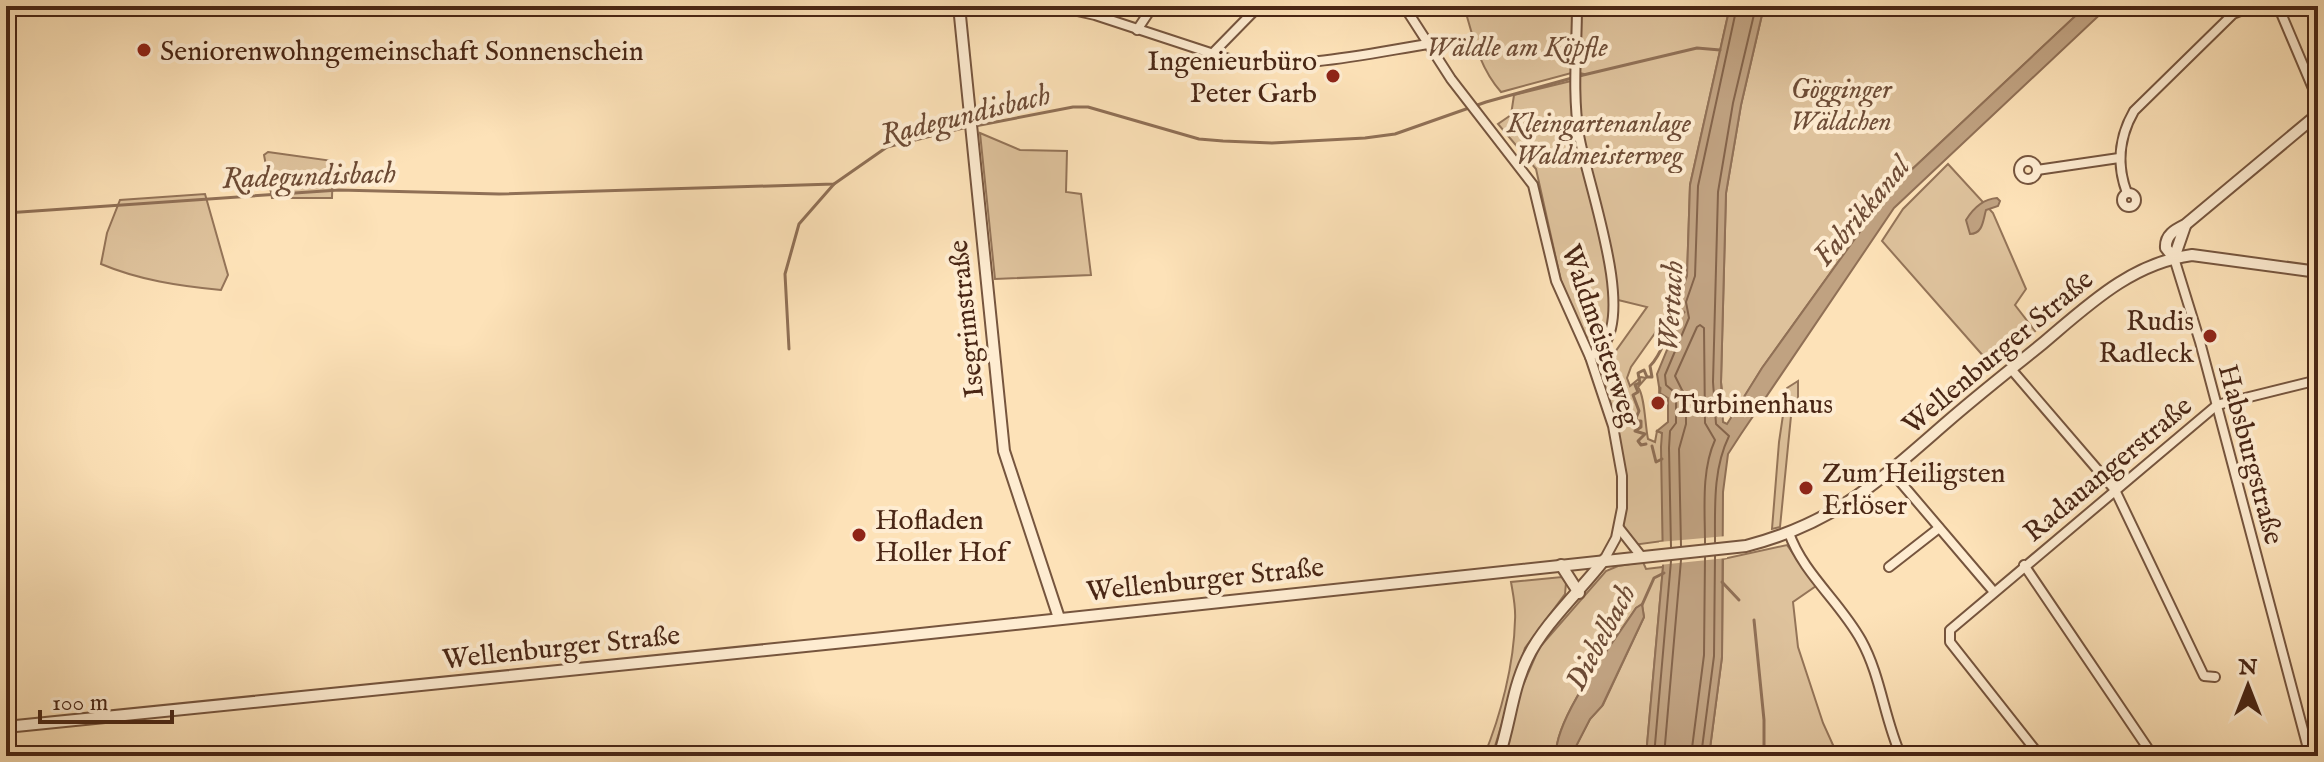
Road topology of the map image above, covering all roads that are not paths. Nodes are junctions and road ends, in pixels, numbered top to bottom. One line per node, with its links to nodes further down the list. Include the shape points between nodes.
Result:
1 (959, 6): 35 (street, Isegrimstraße, via 1004,451)
2 (1055, 6): 9 (street)
3 (1153, 6): 9 (street)
4 (1259, 6): 11 (street)
5 (1404, 6): 10 (street, Waldmeisterweg)
6 (1577, 6): 19 (street, via 1578,134 1614,299 1610,330)
7 (2253, 6): 14 (street, via 2233,14 2148,95 2125,128)
8 (2278, 6): 12 (street)
9 (1137, 30): 11 (street)
10 (1428, 44): 11 (street, via 1291,64 1238,62); 19 (street, Waldmeisterweg, via 1533,185 1556,281)
11 (1212, 54)
12 (2318, 107)
13 (2318, 114): 17 (street, via 2185,225)
14 (2119, 158): 15 (street); 16 (street)
15 (2037, 170)
16 (2127, 193)
17 (2174, 258): 18 (street, Wellenburger Straße, via 2206,256); 20 (street, Wellenburger Straße, via 2109,289); 22 (street, Habsburgstraße)
18 (2318, 272)
19 (1590, 357): 25 (street, Waldmeisterweg, via 1613,426 1622,476)
20 (2011, 369): 23 (street, Wellenburger Straße); 24 (street)
21 (2318, 380): 22 (street, Radauangerstraße)
22 (2217, 405): 24 (street, Radauangerstraße); 42 (street, Habsburgstraße)
23 (1891, 471): 26 (street); 27 (street, Wellenburger Straße, via 1844,507)
24 (2115, 490): 31 (street, Radauangerstraße); 36 (street, via 2204,676)
25 (1619, 528): 28 (street); 29 (street, Waldmeisterweg)
26 (1939, 528): 32 (street); 33 (street)
27 (1789, 533): 28 (street, Wellenburger Straße, via 1735,547); 40 (street, via 1796,552 1862,643)
28 (1641, 556): 29 (street, Wellenburger Straße)
29 (1604, 560): 30 (street, Wellenburger Straße); 34 (street)
30 (1561, 565): 34 (street); 35 (street, Wellenburger Straße)
31 (2024, 565): 33 (street, Radauangerstraße); 38 (street)
32 (1889, 567)
33 (1994, 592): 41 (street, Radauangerstraße, via 1953,626 1950,642)
34 (1579, 593): 39 (street, via 1528,658)
35 (1059, 618): 37 (street, Wellenburger Straße)
36 (2215, 677)
37 (6, 727)
38 (2151, 755)
39 (1499, 756)
40 (1901, 756)
41 (2040, 756)
42 (2310, 756)

